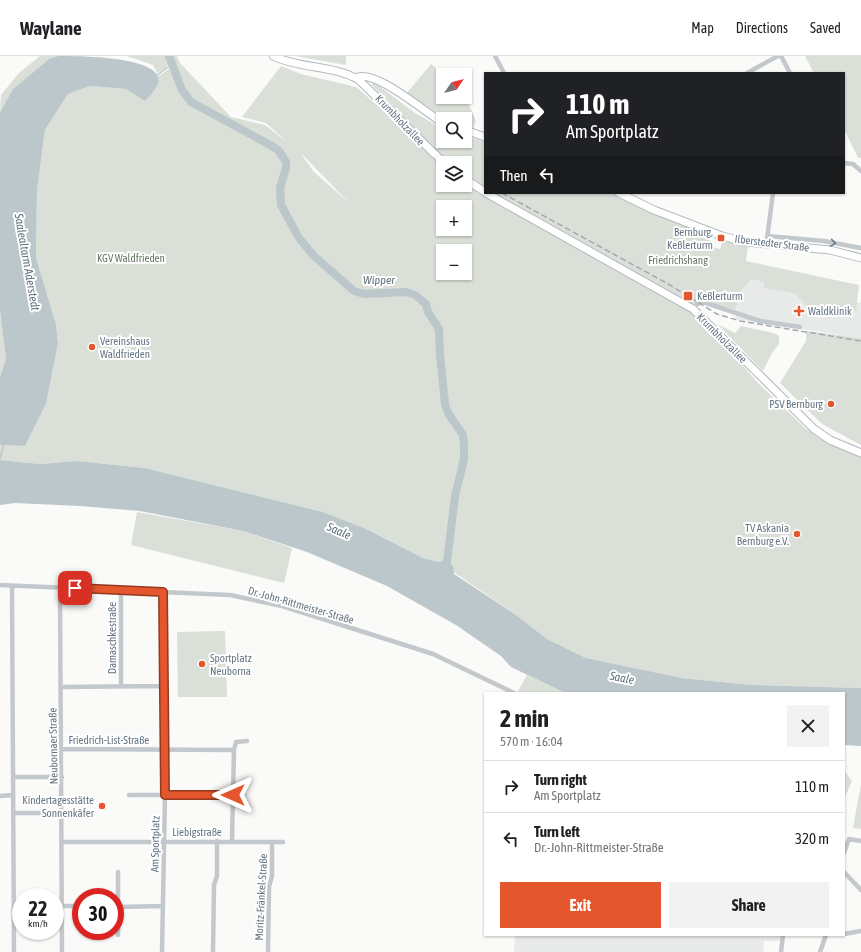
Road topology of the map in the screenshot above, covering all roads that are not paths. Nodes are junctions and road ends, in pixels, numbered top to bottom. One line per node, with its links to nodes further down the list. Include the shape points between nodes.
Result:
1 (273, 56): 7 (street)
2 (495, 56): 4 (street)
3 (780, 56): 5 (street); 6 (street)
4 (503, 72)
5 (749, 72)
6 (789, 72)
7 (356, 78): 8 (street, via 364,76 384,83); 11 (street, Krumbholzallee, via 369,87)
8 (436, 118)
9 (472, 132): 10 (street)
10 (484, 137)
11 (436, 156)
12 (845, 163): 13 (street, via 853,164)
13 (861, 171)
14 (472, 184): 15 (street, Krumbholzallee)
15 (484, 192)
16 (488, 194): 23 (street, Krumbholzallee)
17 (621, 194): 20 (street, Ilberstedter Straße, via 695,227 746,242)
18 (773, 194): 19 (street)
19 (767, 236): 20 (street); 21 (street, Ilberstedter Straße, one-way to 21, via 824,241)
20 (766, 245): 22 (street, Ilberstedter Straße, via 830,250)
21 (861, 248)
22 (861, 258)
23 (693, 309): 24 (street, via 703,302 760,321); 25 (street, Krumbholzallee, via 814,430)
24 (800, 327)
25 (861, 453)
26 (0, 585): 27 (street, Dr.-John-Rittmeister-Straße)
27 (12, 586): 28 (street, Dr.-John-Rittmeister-Straße); 39 (street)
28 (60, 588): 29 (street, Dr.-John-Rittmeister-Straße); 33 (street, Neubornaer Straße)
29 (121, 590): 30 (street, Dr.-John-Rittmeister-Straße); 31 (street, Damaschkestraße)
30 (163, 592): 32 (street, Am Sportplatz); 34 (street, Dr.-John-Rittmeister-Straße, via 230,595 282,606 433,654)
31 (120, 686): 32 (street, Damaschkestraße); 33 (street, Damaschkestraße)
32 (164, 686): 36 (street, Am Sportplatz)
33 (61, 687): 37 (street, Neubornaer Straße)
34 (512, 692)
35 (247, 741): 38 (street, via 236,742)
36 (164, 749): 37 (street, Friedrich-List-Straße); 38 (street, Friedrich-List-Straße); 42 (street, Am Sportplatz)
37 (62, 750): 40 (street, Neubornaer Straße)
38 (234, 750): 43 (street)
39 (13, 777): 40 (street); 45 (street)
40 (62, 777): 47 (street, Neubornaer Straße)
41 (129, 795): 42 (street)
42 (165, 795): 43 (street); 48 (street, Am Sportplatz)
43 (233, 795): 50 (street)
44 (0, 796): 45 (street)
45 (13, 796): 46 (street)
46 (13, 813): 47 (street); 68 (street)
47 (62, 813): 52 (street, Neubornaer Straße)
48 (164, 841): 49 (street, Liebigstraße); 52 (street, Liebigstraße); 61 (street, Am Sportplatz)
49 (217, 841): 50 (street, Liebigstraße); 71 (street)
50 (232, 841): 53 (street, Liebigstraße)
51 (861, 841): 55 (street, via 849,839)
52 (62, 842): 58 (street, Neubornaer Straße)
53 (272, 842): 54 (street, Liebigstraße); 72 (street, Moritz-Fränkel-Straße, via 272,876 268,887)
54 (283, 842)
55 (845, 850)
56 (118, 872): 59 (street)
57 (846, 874): 60 (street)
58 (62, 888)
59 (118, 888)
60 (861, 890)
61 (163, 906): 62 (street); 70 (street, Am Sportplatz)
62 (124, 907)
63 (861, 931): 64 (street)
64 (845, 934)
65 (783, 936): 73 (street)
66 (826, 936): 74 (street)
67 (62, 940): 69 (street, Neubornaer Straße)
68 (14, 952)
69 (62, 952)
70 (162, 952)
71 (213, 952)
72 (268, 952)
73 (781, 952)
74 (820, 952)

